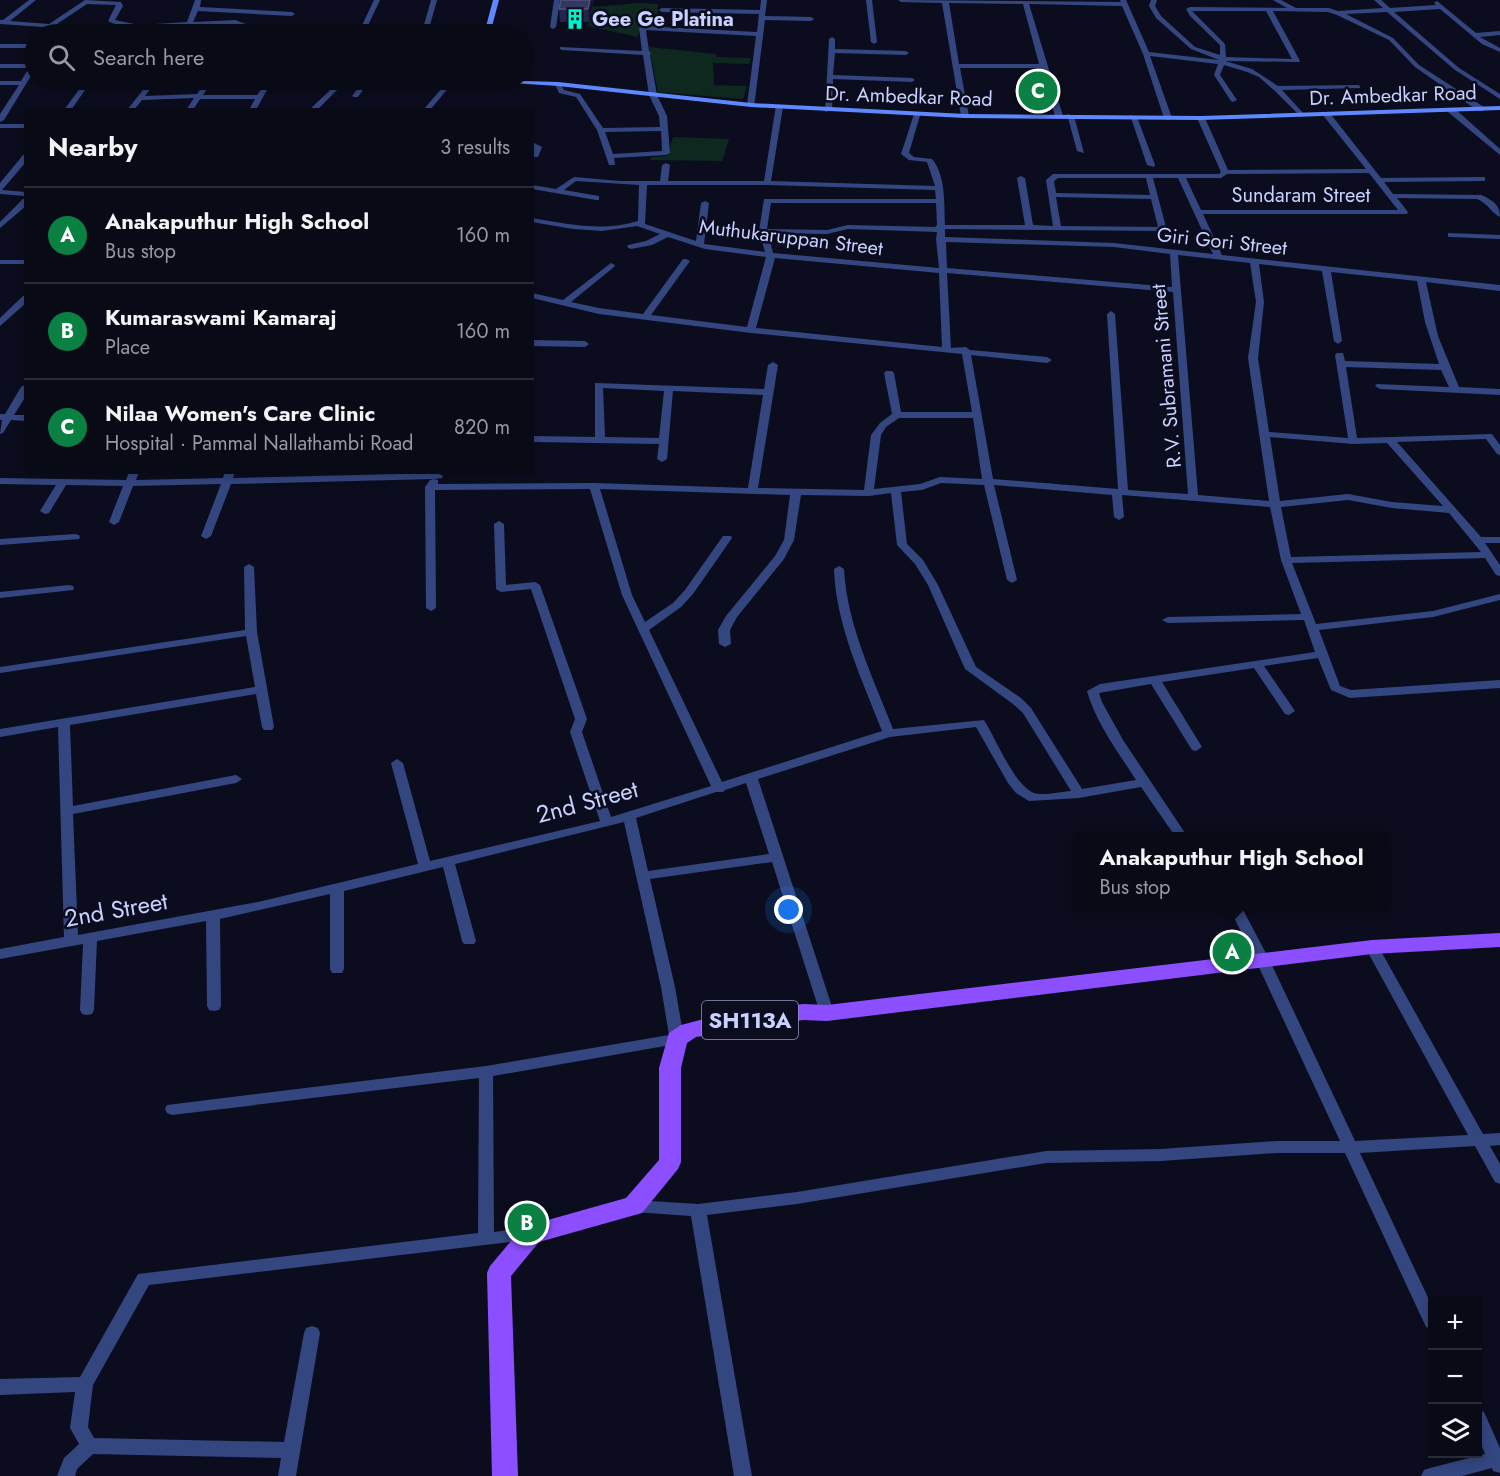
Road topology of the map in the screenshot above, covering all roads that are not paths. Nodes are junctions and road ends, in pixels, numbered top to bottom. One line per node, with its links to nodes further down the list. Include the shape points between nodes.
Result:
1 (33, 0): 31 (street)
2 (198, 0): 20 (street)
3 (377, 0): 39 (street)
4 (434, 0): 40 (street)
5 (496, 0): 41 (street)
6 (557, 0): 42 (street)
7 (764, 0): 29 (street)
8 (869, 0): 47 (street)
9 (901, 0): 16 (street)
10 (1154, 0): 56 (street, via 1154,13 1177,34 1193,48)
11 (1239, 0): 21 (street)
12 (1276, 0): 26 (street)
13 (1377, 0): 23 (street)
14 (1433, 0): 19 (street)
15 (88, 1): 34 (street); 35 (street, via 119,3 111,21)
16 (946, 1): 17 (street); 59 (street)
17 (1026, 1): 18 (street); 60 (street)
18 (1123, 2): 55 (street)
19 (1441, 7): 23 (street); 45 (street)
20 (196, 9): 25 (street); 36 (street)
21 (1259, 9): 22 (street); 56 (street, via 1188,10 1223,45)
22 (1268, 9): 26 (street); 56 (street, via 1297,61)
23 (1387, 9): 27 (street); 80 (street, via 1457,69)
24 (662, 10): 29 (street)
25 (242, 11): 28 (street); 32 (street)
26 (1298, 11): 27 (street)
27 (1337, 13): 79 (street, via 1391,39 1416,66)
28 (292, 14)
29 (762, 15): 30 (street); 44 (street)
30 (811, 19)
31 (2, 22): 33 (street)
32 (236, 22): 37 (street); 38 (street)
33 (26, 24)
34 (53, 24)
35 (128, 24)
36 (189, 24): 37 (street)
37 (206, 24)
38 (241, 24)
39 (366, 24)
40 (427, 24)
41 (490, 24)
42 (553, 27)
43 (1500, 33): 45 (street)
44 (760, 34): 53 (street, via 642,28); 88 (street)
45 (1475, 35): 52 (street)
46 (832, 39): 51 (street)
47 (874, 42)
48 (0, 46): 49 (street)
49 (23, 46)
50 (562, 48): 53 (street)
51 (831, 51): 54 (street); 61 (street)
52 (1500, 51)
53 (648, 53): 78 (street)
54 (906, 53)
55 (1146, 54): 56 (street); 107 (street)
56 (1221, 61): 68 (street, via 1259,75); 85 (street, via 1217,75)
57 (0, 66): 58 (street)
58 (24, 66)
59 (958, 66): 60 (street); 103 (street)
60 (1043, 66): 104 (street)
61 (829, 77): 62 (street); 98 (street)
62 (912, 80)
63 (534, 82): 66 (street, Dr. Ambedkar Road)
64 (0, 83): 65 (street)
65 (23, 83): 87 (street)
66 (558, 84): 78 (street, Dr. Ambedkar Road); 113 (street, via 561,92 578,95)
67 (1356, 84): 68 (street)
68 (1276, 88): 102 (street)
69 (82, 90): 90 (street)
70 (146, 90): 84 (street)
71 (203, 90): 82 (street)
72 (264, 90): 83 (street)
73 (333, 90): 94 (street)
74 (360, 90): 81 (street)
75 (443, 90): 95 (street)
76 (1483, 93): 80 (street)
77 (1472, 94): 79 (street)
78 (652, 95): 88 (street, Dr. Ambedkar Road); 112 (street, via 663,116)
79 (1462, 95): 97 (street)
80 (1497, 95)
81 (356, 96)
82 (198, 97): 83 (street); 84 (street); 92 (street)
83 (260, 97): 93 (street)
84 (140, 98): 91 (street)
85 (1233, 100)
86 (0, 102): 87 (street)
87 (11, 102): 109 (street)
88 (751, 105): 89 (street, Dr. Ambedkar Road)
89 (779, 107): 98 (street, Dr. Ambedkar Road); 130 (street)
90 (68, 108)
91 (132, 108)
92 (190, 108)
93 (253, 108)
94 (314, 108)
95 (428, 108)
96 (1500, 108): 97 (street, Dr. Ambedkar Road)
97 (1482, 109): 99 (street, Dr. Ambedkar Road)
98 (828, 110): 100 (street, Dr. Ambedkar Road)
99 (1451, 110): 101 (street, Dr. Ambedkar Road); 116 (street)
100 (918, 114): 103 (street, Dr. Ambedkar Road); 132 (street, via 904,154 930,160 935,165)
101 (1326, 114): 102 (street, Dr. Ambedkar Road); 121 (street)
102 (1301, 115): 108 (street, Dr. Ambedkar Road)
103 (965, 116): 104 (street, Dr. Ambedkar Road)
104 (1059, 116): 105 (street, Dr. Ambedkar Road)
105 (1070, 116): 106 (street, Dr. Ambedkar Road); 115 (street)
106 (1133, 117): 107 (street, Dr. Ambedkar Road); 120 (street)
107 (1168, 118): 108 (street, Dr. Ambedkar Road)
108 (1201, 118): 122 (street)
109 (0, 120)
110 (0, 126): 111 (street)
111 (24, 126)
112 (664, 129): 113 (street); 113 (street, via 665,154 611,160)
113 (601, 130)
114 (534, 145): 117 (street, via 538,147)
115 (1081, 151)
116 (1500, 153)
117 (536, 155)
118 (24, 160): 133 (street)
119 (666, 165): 129 (street)
120 (1151, 165)
121 (1371, 171): 122 (street); 127 (street)
122 (1225, 172): 125 (street, via 1221,176)
123 (1149, 177): 125 (street); 136 (street, via 1056,176 1050,180); 138 (street)
124 (1021, 178): 148 (street)
125 (1182, 178): 143 (street)
126 (1482, 179): 127 (street)
127 (1379, 180): 137 (street)
128 (643, 183): 129 (street); 134 (street, via 574,179); 146 (street, via 642,222)
129 (664, 183): 130 (street)
130 (767, 183): 132 (street)
131 (534, 186): 134 (street)
132 (939, 188): 140 (street)
133 (0, 190): 135 (street)
134 (558, 191): 139 (street)
135 (24, 194)
136 (1052, 195): 138 (street); 149 (street)
137 (1392, 196): 143 (street, Sundaram Street, via 1404,212); 144 (street, via 1478,197 1490,202)
138 (1154, 197): 149 (street, via 1161,229)
139 (596, 198)
140 (939, 201): 150 (street, via 770,200); 151 (street)
141 (705, 202): 155 (street)
142 (24, 203): 147 (street)
143 (1198, 212): 159 (street)
144 (1500, 214)
145 (534, 220): 146 (street, via 595,228)
146 (638, 224): 152 (street, Muthukaruppan Street)
147 (0, 226)
148 (1029, 227): 149 (street); 151 (street)
149 (1057, 227)
150 (763, 231): 151 (street, via 827,232 848,227); 158 (street)
151 (940, 232): 157 (street, Giri Gori Street); 165 (street)
152 (667, 234): 155 (street, Muthukaruppan Street); 156 (street)
153 (1450, 236): 154 (street)
154 (1500, 237)
155 (700, 244): 158 (street, Muthukaruppan Street)
156 (631, 247)
157 (1174, 252): 159 (street, Giri Gori Street); 169 (street, R.V. Subramani Street)
158 (770, 253): 165 (street, Muthukaruppan Street); 178 (street)
159 (1219, 257): 161 (street, Giri Gori Street)
160 (686, 261): 176 (street)
161 (1254, 261): 166 (street, Giri Gori Street); 199 (street, via 1260,302 1253,358)
162 (0, 262): 163 (street)
163 (24, 262)
164 (611, 265): 172 (street)
165 (942, 269): 169 (street, Muthukaruppan Street, via 1008,278); 182 (street)
166 (1326, 269): 167 (street, Giri Gori Street); 179 (street)
167 (1421, 280): 168 (street, Giri Gori Street); 186 (street)
168 (1500, 288)
169 (1177, 290): 220 (street, R.V. Subramani Street)
170 (534, 296): 172 (street)
171 (24, 300): 174 (street)
172 (564, 303): 176 (street)
173 (0, 309): 174 (street)
174 (13, 310): 177 (street)
175 (1111, 314): 218 (street)
176 (645, 317): 178 (street)
177 (0, 322)
178 (751, 330): 182 (street)
179 (1338, 341)
180 (534, 344): 181 (street)
181 (585, 344)
182 (947, 348): 183 (street)
183 (966, 350): 184 (street); 194 (street)
184 (1047, 360)
185 (773, 365): 192 (street)
186 (1444, 367): 190 (street); 204 (street, via 1341,360)
187 (889, 373): 195 (street)
188 (1380, 386): 190 (street)
189 (669, 387): 192 (street); 202 (street, via 598,385); 203 (street)
190 (1455, 389): 193 (street)
191 (24, 390): 196 (street)
192 (768, 392): 216 (street)
193 (1500, 392)
194 (976, 415): 195 (street); 210 (street)
195 (897, 416): 219 (street, via 876,435)
196 (4, 417): 197 (street); 198 (street)
197 (24, 418)
198 (0, 431)
199 (1263, 434): 204 (street); 221 (street)
200 (534, 439): 202 (street)
201 (1389, 439): 204 (street); 205 (street, via 1489,436); 222 (street)
202 (600, 440): 203 (street)
203 (663, 441): 206 (street)
204 (1353, 441)
205 (1500, 452)
206 (662, 459)
207 (133, 474): 212 (street)
208 (228, 477): 212 (street); 214 (street, via 438,476); 227 (street)
209 (0, 481): 211 (street)
210 (988, 482): 215 (street, via 940,480); 218 (street); 238 (street)
211 (62, 483): 212 (street); 223 (street)
212 (129, 483): 225 (street)
213 (594, 486): 214 (street); 216 (street); 245 (street, via 627,595)
214 (430, 487): 242 (street)
215 (897, 490): 219 (street); 265 (street, via 902,545 919,562 933,585 971,669 1027,711)
216 (752, 491): 217 (street)
217 (796, 491): 219 (street); 247 (street, via 789,540 732,616 724,630)
218 (1120, 492): 220 (street); 224 (street)
219 (869, 493)
220 (1193, 498): 221 (street)
221 (1275, 504): 222 (street, via 1348,497); 234 (street)
222 (1451, 510): 230 (street)
223 (45, 511)
224 (1119, 517)
225 (114, 522)
226 (499, 524): 268 (street, via 501,589 535,585 581,719 576,732)
227 (206, 536)
228 (75, 537): 232 (street)
229 (727, 538): 245 (street, via 677,605)
230 (1478, 540): 231 (street); 233 (street)
231 (1500, 540)
232 (0, 542)
233 (1487, 555): 234 (street); 237 (street)
234 (1286, 560): 244 (street)
235 (249, 567): 246 (street)
236 (839, 569): 258 (street, via 838,583 853,638)
237 (1500, 573)
238 (1012, 580)
239 (69, 588): 240 (street)
240 (0, 595)
241 (1500, 597): 244 (street, via 1433,614)
242 (431, 608)
243 (1168, 621): 244 (street)
244 (1309, 622): 248 (street)
245 (643, 629): 264 (street)
246 (251, 632): 250 (street); 253 (street)
247 (725, 644)
248 (1322, 654): 249 (street); 252 (street, via 1335,688 1350,694)
249 (1257, 664): 251 (street); 254 (street)
250 (0, 670)
251 (1154, 680): 259 (street); 263 (street, via 1094,692 1096,703)
252 (1500, 684)
253 (260, 690): 255 (street); 256 (street)
254 (1289, 711)
255 (64, 723): 257 (street); 266 (street)
256 (268, 727)
257 (0, 733)
258 (889, 733): 261 (street, 2nd Street); 265 (street, 2nd Street, via 977,722 982,724 1012,780 1027,795 1033,798)
259 (1196, 747)
260 (397, 763): 272 (street)
261 (751, 778): 264 (street, 2nd Street); 270 (street)
262 (236, 779): 266 (street)
263 (1144, 783): 265 (street, 2nd Street); 269 (street)
264 (719, 789): 267 (street, 2nd Street)
265 (1079, 794)
266 (67, 811): 279 (street)
267 (629, 814): 268 (street, 2nd Street); 273 (street)
268 (607, 823): 271 (street, 2nd Street)
269 (1178, 832)
270 (777, 857): 273 (street); 287 (street)
271 (448, 861): 272 (street, 2nd Street); 280 (street)
272 (425, 866): 274 (street, 2nd Street)
273 (643, 876): 288 (street)
274 (337, 888): 276 (street, 2nd Street); 284 (street)
275 (1235, 910): 283 (street)
276 (213, 915): 277 (street, 2nd Street); 285 (street)
277 (90, 938): 279 (street, 2nd Street); 286 (street)
278 (1500, 940): 281 (main road, SH113A)
279 (71, 941): 282 (street, 2nd Street)
280 (469, 941)
281 (1372, 947): 283 (main road, SH113A); 292 (street)
282 (0, 954)
283 (1263, 961): 287 (main road, SH113A); 293 (street)
284 (337, 969)
285 (214, 1006)
286 (87, 1010)
287 (827, 1013): 288 (main road, SH113A, via 806,1021)
288 (677, 1039): 289 (street); 295 (main road, SH113A, via 670,1068 670,1162)
289 (486, 1072): 290 (street); 298 (street)
290 (172, 1109)
291 (1500, 1139): 292 (street)
292 (1480, 1142): 293 (street); 294 (street)
293 (1351, 1148): 296 (street, via 1276,1147 1046,1157 797,1198); 299 (street)
294 (1500, 1178)
295 (633, 1206): 296 (street); 297 (main road)
296 (698, 1210): 310 (street)
297 (531, 1233): 298 (street); 309 (main road, via 499,1274)
298 (486, 1239): 301 (street, via 144,1279)
299 (1428, 1313)
300 (312, 1333): 305 (street)
301 (85, 1384): 302 (street); 304 (street, via 79,1428)
302 (0, 1387)
303 (1482, 1427): 306 (street)
304 (89, 1446): 305 (street); 307 (street, via 70,1464)
305 (292, 1450): 308 (street)
306 (1498, 1463): 311 (street)
307 (66, 1476)
308 (287, 1476)
309 (505, 1476)
310 (743, 1476)
311 (1430, 1476)

